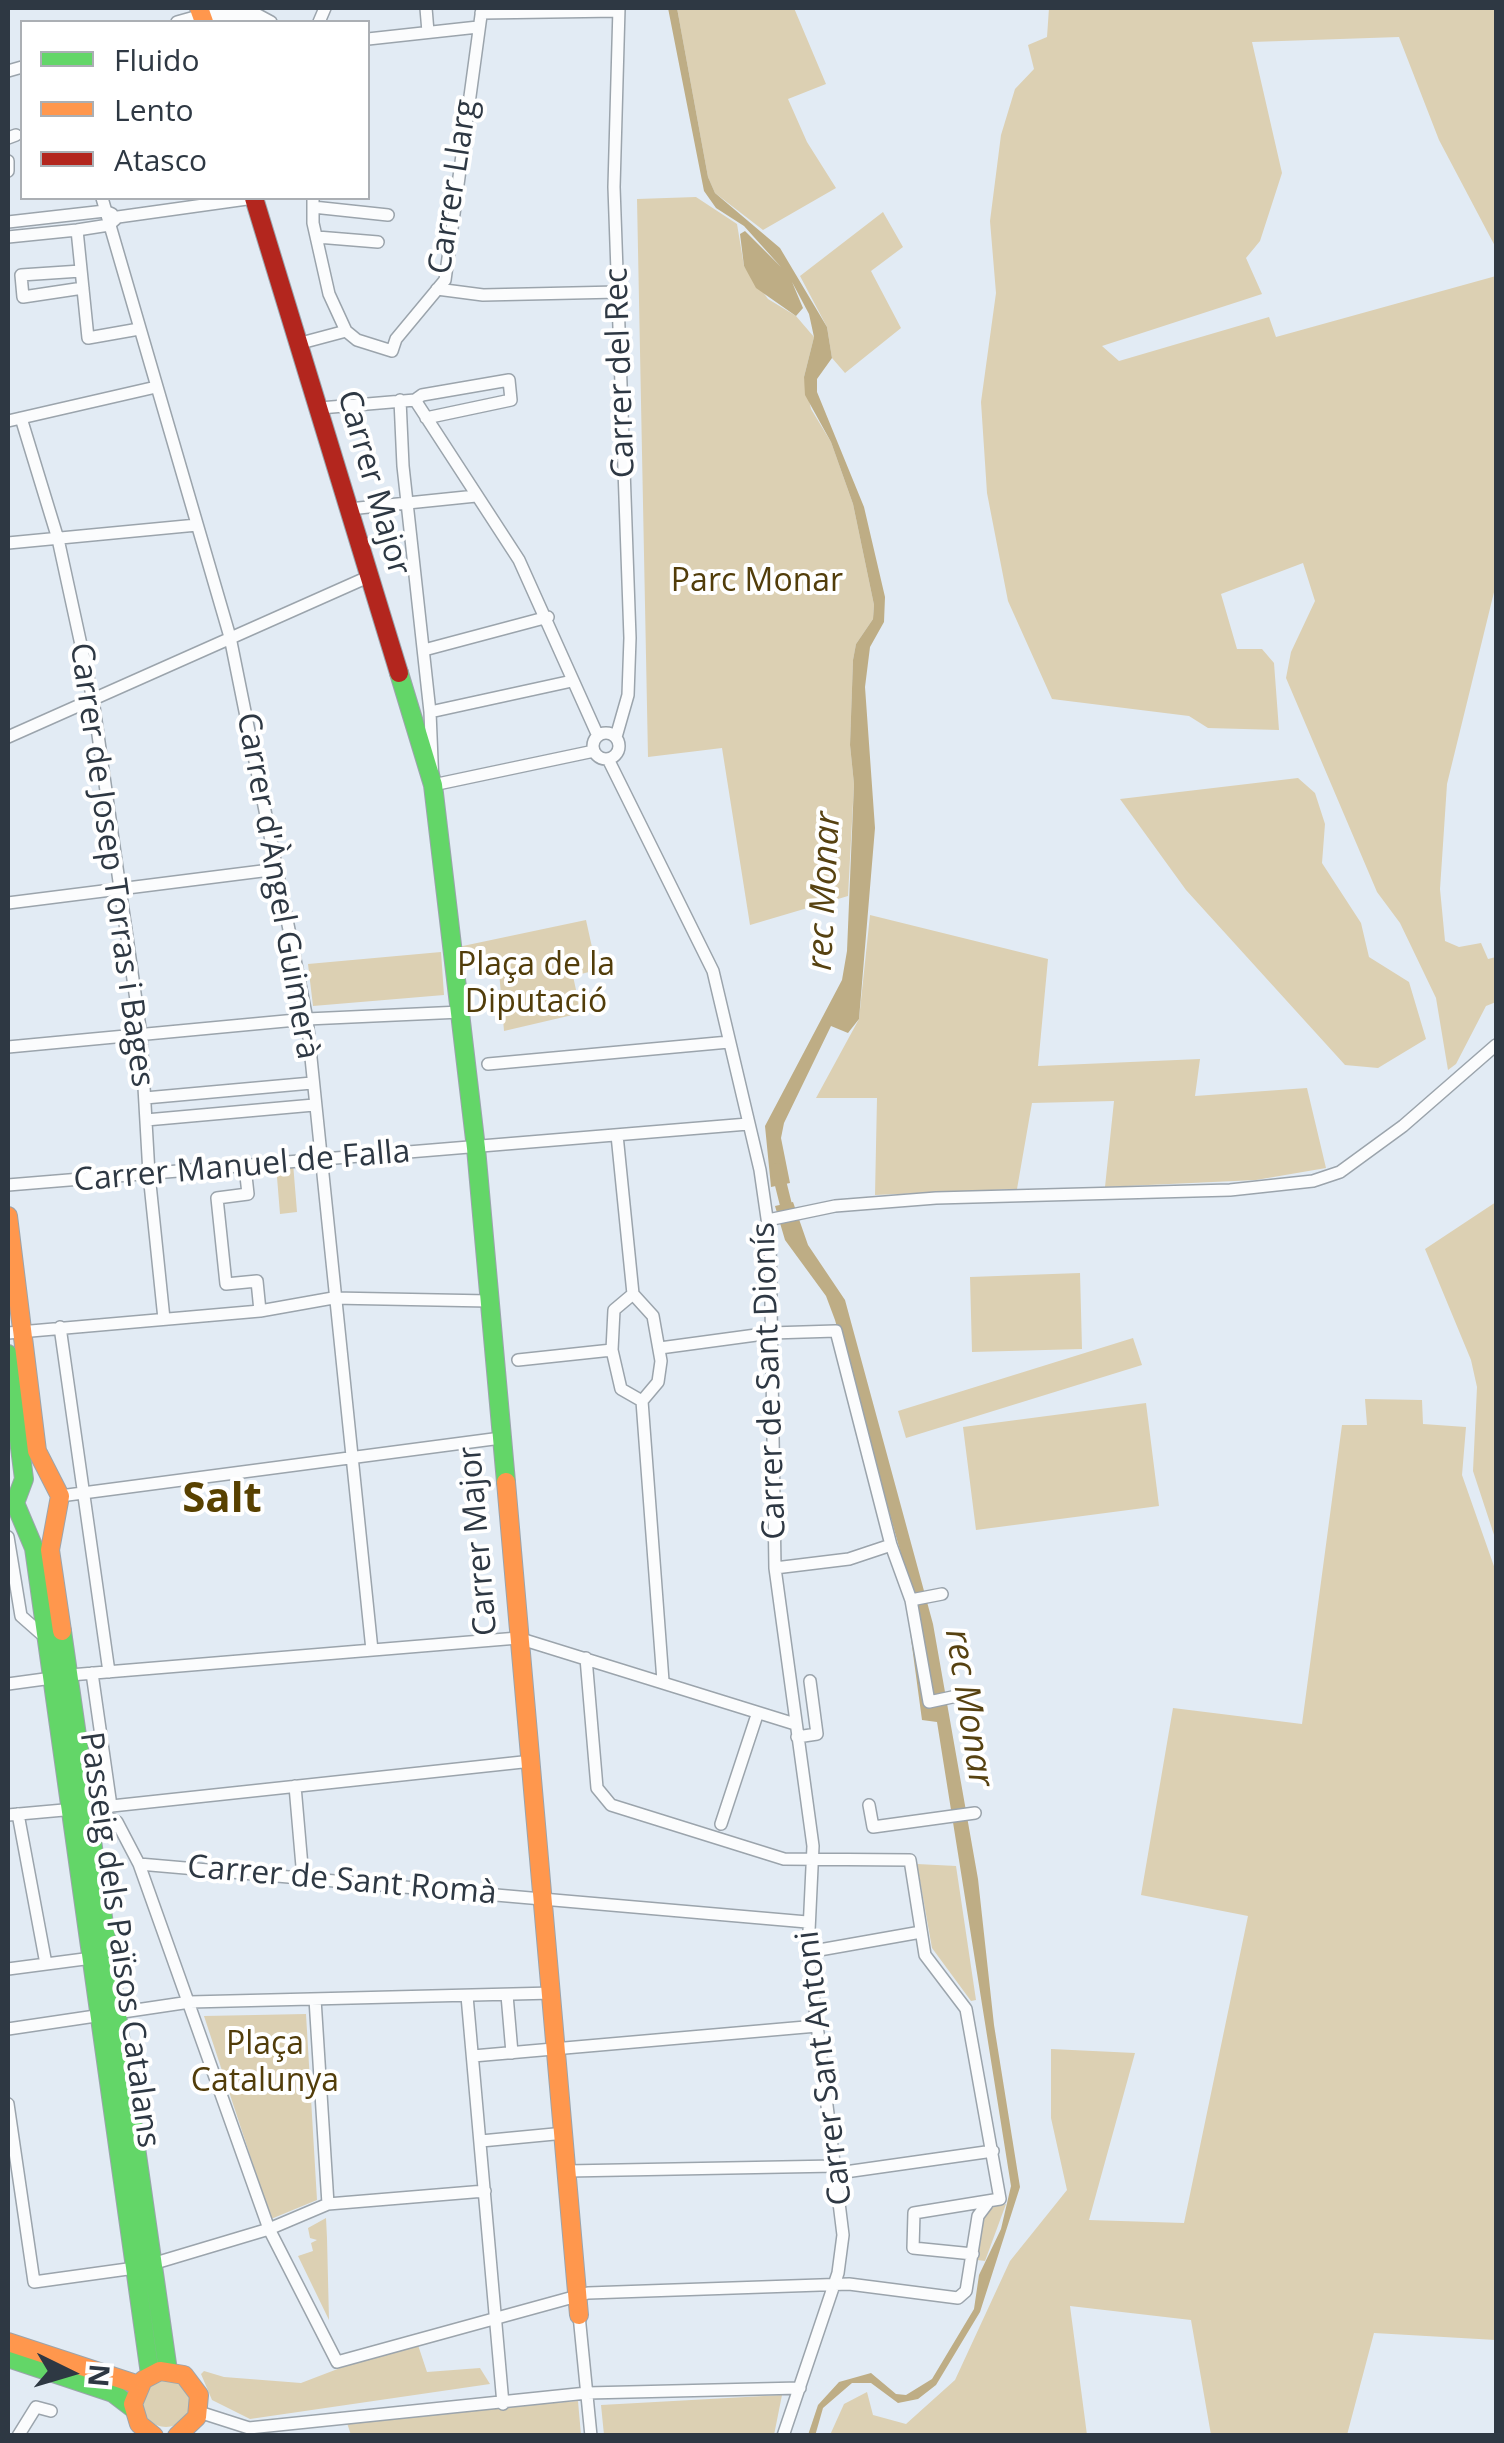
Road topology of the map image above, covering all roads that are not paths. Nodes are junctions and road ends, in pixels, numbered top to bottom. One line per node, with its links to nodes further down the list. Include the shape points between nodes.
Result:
1 (426, 8): 7 (street)
2 (618, 9): 3 (street); 25 (street, Carrer del Rec)
3 (481, 10): 6 (street, Carrer Llarg)
4 (202, 15): 5 (street)
5 (267, 20)
6 (478, 27): 7 (street); 24 (street, Carrer Llarg, via 444,280)
7 (428, 32): 8 (street)
8 (370, 39)
9 (8, 161): 10 (street)
10 (8, 171)
11 (242, 200): 16 (street)
12 (255, 200): 28 (street, Carrer Major)
13 (313, 202): 15 (street); 20 (street)
14 (104, 204): 16 (street, Carrer d'Àngel Guimerà); 17 (street)
15 (388, 215)
16 (114, 221): 18 (street); 26 (street, Carrer d'Àngel Guimerà)
17 (8, 222)
18 (76, 230): 19 (street); 22 (street)
19 (8, 237)
20 (316, 237): 21 (street); 27 (street, via 329,294)
21 (378, 242)
22 (81, 271): 23 (street); 23 (street, via 21,275 23,297)
23 (83, 288): 26 (street, via 88,338)
24 (437, 289): 25 (street, via 483,296); 27 (street, Carrer Llarg, via 392,352)
25 (618, 292): 51 (street, Carrer del Rec, via 630,638 628,695)
26 (139, 329): 29 (street, Carrer d'Àngel Guimerà)
27 (346, 330): 28 (street)
28 (301, 343): 32 (street, Carrer Major)
29 (156, 388): 33 (street); 39 (street, Carrer d'Àngel Guimerà)
30 (400, 400): 31 (street); 32 (street); 37 (street)
31 (415, 400): 34 (street); 34 (street, via 509,380 511,400)
32 (320, 408): 38 (street, Carrer Major)
33 (21, 418): 35 (street); 40 (street, Carrer de Josep Torras i Bages)
34 (426, 418): 36 (street)
35 (8, 421)
36 (476, 496): 37 (street); 43 (street)
37 (408, 503): 38 (street); 45 (street)
38 (350, 508): 42 (street, Carrer Major)
39 (197, 525): 40 (street); 44 (street, Carrer d'Àngel Guimerà)
40 (58, 538): 41 (street); 47 (street, Carrer de Josep Torras i Bages)
41 (8, 542)
42 (368, 577): 44 (street); 54 (street, Carrer Major)
43 (548, 617): 45 (street); 46 (street)
44 (230, 637): 47 (street); 55 (street, Carrer d'Àngel Guimerà)
45 (424, 652): 48 (street, Carrer Major)
46 (572, 681): 48 (street); 49 (street)
47 (93, 700): 50 (street); 56 (street, Carrer de Josep Torras i Bages)
48 (430, 712): 54 (street, Carrer Major)
49 (598, 736): 51 (street); 52 (street)
50 (8, 737)
51 (616, 737): 53 (street, via 618,753)
52 (594, 750): 53 (street); 54 (street)
53 (608, 760): 61 (street, Carrer de Sant Dionís, via 713,971)
54 (433, 786): 58 (street, Carrer Major)
55 (278, 868): 56 (street); 59 (street, Carrer d'Àngel Guimerà)
56 (120, 891): 57 (street); 60 (street, Carrer de Josep Torras i Bages)
57 (8, 903)
58 (460, 1012): 59 (street); 71 (street, Carrer Major)
59 (307, 1019): 60 (street); 65 (street, Carrer d'Àngel Guimerà)
60 (141, 1035): 63 (street); 66 (street, Carrer de Josep Torras i Bages)
61 (730, 1042): 64 (street); 69 (street, Carrer de Sant Dionís)
62 (1496, 1045): 77 (street, via 1340,1172 1313,1180 1230,1190 936,1198)
63 (8, 1047)
64 (488, 1064)
65 (312, 1083): 66 (street); 67 (street, Carrer d'Àngel Guimerà)
66 (145, 1098): 68 (street, Carrer de Josep Torras i Bages)
67 (314, 1105): 68 (street); 72 (street, Carrer d'Àngel Guimerà)
68 (146, 1120): 74 (street, Carrer de Josep Torras i Bages)
69 (748, 1124): 70 (street, Carrer Manuel de Falla); 77 (street, Carrer de Sant Dionís)
70 (616, 1135): 71 (street, Carrer Manuel de Falla); 78 (street)
71 (476, 1148): 72 (street, Carrer Manuel de Falla); 80 (street, Carrer Major)
72 (319, 1161): 73 (street, Carrer Manuel de Falla); 79 (street, Carrer d'Àngel Guimerà)
73 (245, 1167): 74 (street, Carrer Manuel de Falla); 81 (street, via 248,1194 217,1198 226,1284 257,1281)
74 (148, 1174): 75 (street, Carrer Manuel de Falla); 82 (street, Carrer de Josep Torras i Bages)
75 (8, 1185)
76 (8, 1216): 84 (street)
77 (771, 1219): 85 (street, Carrer de Sant Dionís)
78 (633, 1294): 86 (street, via 653,1316); 87 (street, via 614,1310)
79 (334, 1298): 80 (street); 81 (street); 93 (street, Carrer d'Àngel Guimerà)
80 (489, 1300): 92 (street, Carrer Major)
81 (260, 1311): 82 (street)
82 (164, 1319): 83 (street)
83 (60, 1327): 84 (street); 96 (street)
84 (15, 1333): 94 (street)
85 (770, 1333): 86 (street); 100 (street, via 836,1331); 101 (street, Carrer de Sant Dionís)
86 (660, 1348): 91 (street, via 658,1382)
87 (612, 1350): 89 (street); 91 (street, via 622,1389)
88 (8, 1354): 90 (street, Passeig dels Països Catalans)
89 (518, 1360)
90 (10, 1396): 95 (street, Passeig dels Països Catalans)
91 (642, 1402): 111 (street)
92 (501, 1438): 93 (street); 105 (street, Carrer Major)
93 (350, 1457): 96 (street); 106 (street, Carrer d'Àngel Guimerà)
94 (47, 1478): 95 (street); 97 (street)
95 (24, 1479): 98 (street, Passeig dels Països Catalans, via 14,1498)
96 (83, 1493): 97 (street); 108 (street)
97 (57, 1504): 98 (street, via 40,1519); 110 (street, via 50,1550)
98 (22, 1516): 104 (street, Passeig dels Països Catalans, via 34,1548)
99 (8, 1537): 104 (street, via 20,1616)
100 (891, 1545): 101 (street, via 849,1559); 103 (street)
101 (775, 1568): 116 (street, Carrer de Sant Dionís)
102 (936, 1595): 103 (street)
103 (910, 1600): 114 (street, via 929,1702)
104 (46, 1638): 110 (street, Passeig dels Països Catalans)
105 (518, 1638): 106 (street); 107 (street); 117 (street, Carrer Major)
106 (372, 1650): 108 (street)
107 (586, 1658): 111 (street); 126 (street, via 602,1797 784,1859)
108 (109, 1672): 109 (street)
109 (92, 1673): 110 (street); 120 (street)
110 (61, 1676): 113 (street); 121 (street); 122 (street, Passeig dels Països Catalans)
111 (664, 1681): 116 (street)
112 (810, 1681): 116 (street, via 816,1734)
113 (8, 1684)
114 (953, 1697)
115 (756, 1718): 125 (street)
116 (796, 1731): 126 (street, Carrer Sant Antoni)
117 (532, 1761): 118 (street); 129 (street, Carrer Major)
118 (295, 1786): 120 (street); 128 (street)
119 (870, 1805): 123 (street, via 873,1827)
120 (111, 1806): 121 (street)
121 (90, 1808): 122 (street); 127 (street, via 111,1816); 141 (street)
122 (70, 1810): 124 (street); 133 (street, Passeig dels Països Catalans)
123 (971, 1813)
124 (13, 1814): 134 (street)
125 (721, 1824)
126 (812, 1858): 130 (street, Carrer Sant Antoni); 131 (street, via 910,1860)
127 (139, 1864): 128 (street, Carrer de Sant Romà); 140 (street)
128 (302, 1878): 129 (street, Carrer de Sant Romà)
129 (544, 1898): 130 (street, Carrer de Sant Romà); 136 (street, Carrer Major)
130 (807, 1922): 132 (street, Carrer Sant Antoni)
131 (921, 1932): 132 (street); 150 (street, via 925,1954 966,2009)
132 (808, 1952): 142 (street, Carrer Sant Antoni)
133 (92, 1958): 134 (street); 141 (street, Passeig dels Països Catalans)
134 (46, 1964): 135 (street)
135 (8, 1969)
136 (553, 1993): 137 (street); 144 (street, Carrer Major)
137 (507, 1995): 138 (street); 145 (street)
138 (467, 1996): 139 (street); 146 (street)
139 (315, 2000): 140 (street); 154 (street)
140 (190, 2002): 141 (street); 156 (street)
141 (108, 2012): 143 (street); 158 (street)
142 (817, 2026): 144 (street); 151 (street, Carrer Sant Antoni)
143 (8, 2029)
144 (558, 2048): 145 (street); 148 (street, Carrer Major)
145 (512, 2052): 146 (street)
146 (474, 2056): 149 (street)
147 (8, 2104): 158 (street, via 34,2282)
148 (564, 2133): 149 (street); 152 (street, Carrer Major)
149 (481, 2141): 153 (street)
150 (993, 2151): 151 (street); 155 (street, via 1000,2199)
151 (837, 2169): 152 (street); 159 (street, Carrer Sant Antoni, via 843,2234)
152 (567, 2171): 160 (street, Carrer Major)
153 (485, 2191): 154 (street); 162 (street)
154 (328, 2204): 156 (street)
155 (987, 2204): 157 (street, via 978,2216); 157 (street, via 914,2213 912,2248)
156 (269, 2229): 158 (street); 162 (street, via 337,2362)
157 (973, 2254): 159 (street, via 966,2291 958,2298)
158 (143, 2266): 165 (street)
159 (834, 2284): 160 (street); 166 (street, Carrer Sant Antoni)
160 (576, 2294): 161 (street, Carrer Major); 162 (street)
161 (579, 2315): 167 (street)
162 (494, 2316): 168 (street)
163 (8, 2342): 165 (street)
164 (8, 2358): 169 (street, via 114,2393)
165 (153, 2377): 169 (street); 171 (street, via 184,2375 194,2384)
166 (800, 2388): 167 (street); 176 (street, Carrer Sant Antoni)
167 (587, 2393): 168 (street); 175 (street)
168 (503, 2404): 171 (street, via 250,2428)
169 (134, 2409): 173 (street)
170 (51, 2412): 172 (street, via 36,2407)
171 (199, 2412): 174 (street)
172 (20, 2435)
173 (154, 2436)
174 (177, 2436)
175 (591, 2436)
176 (783, 2436)

